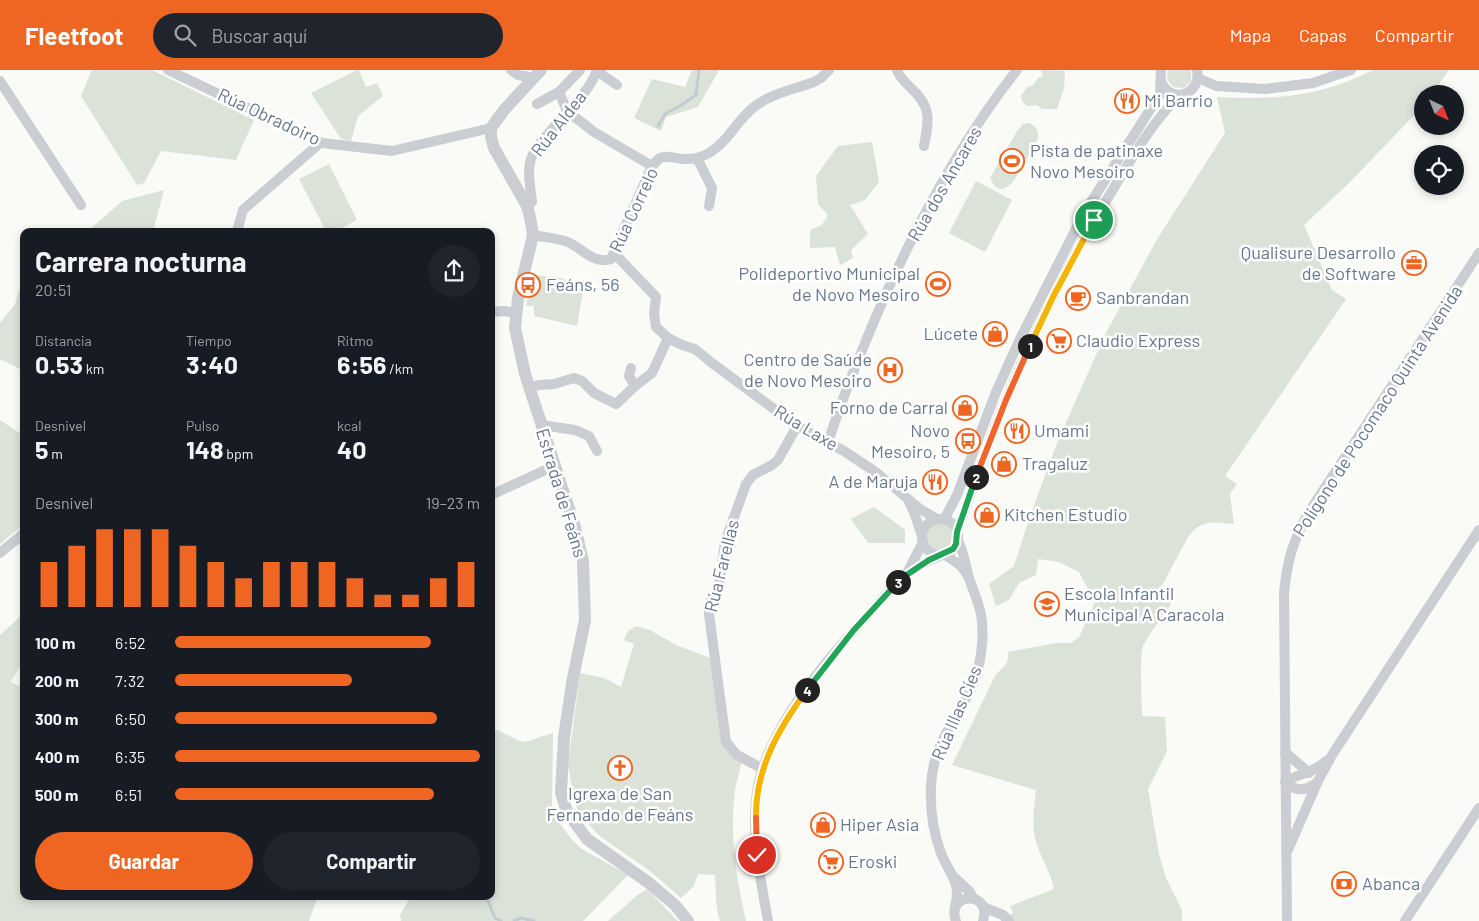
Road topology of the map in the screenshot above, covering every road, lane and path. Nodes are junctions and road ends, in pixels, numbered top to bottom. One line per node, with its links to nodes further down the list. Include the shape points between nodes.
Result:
1 (168, 70): 20 (street, Rúa Obradoiro)
2 (511, 70): 10 (street, via 518,75)
3 (580, 70): 15 (street)
4 (598, 70): 13 (street); 18 (street, Rúa Aldea, via 593,81)
5 (829, 70): 22 (street, Rúa Correlo, via 814,82 754,107 718,146)
6 (897, 70): 21 (street, via 902,81 924,103 928,112)
7 (1017, 70): 39 (street, Rúa dos Ancares, via 973,132 911,240 852,373)
8 (1351, 70): 14 (street, via 1292,86 1264,89)
9 (1198, 73): 14 (street); 16 (street, via 1196,85)
10 (537, 74): 19 (street)
11 (1161, 75): 16 (street, via 1167,91); 44 (street, via 1160,94 1084,213 1018,341 957,495)
12 (0, 82): 24 (street)
13 (617, 85)
14 (1216, 86): 16 (street)
15 (558, 92): 17 (street); 18 (street)
16 (1183, 94): 46 (street, via 1160,116 1126,167 1053,297 1006,400)
17 (537, 104)
18 (567, 111): 23 (street, via 594,132); 25 (street, Rúa Aldea, via 537,147 530,161 528,175 532,202)
19 (491, 128): 20 (street, Rúa Obradoiro, via 392,151); 25 (street, Estrada de Feáns, via 494,148)
20 (320, 143): 27 (street, via 243,210)
21 (924, 146)
22 (697, 158): 23 (street, Rúa Correlo, via 662,157); 26 (street, via 712,188)
23 (652, 166): 29 (street, Rúa Correlo)
24 (81, 205)
25 (527, 206): 28 (street, Estrada de Feáns)
26 (709, 206)
27 (238, 228)
28 (533, 235): 29 (street, Rúa Correlo, via 566,241 597,260 611,259); 32 (street, Estrada de Feáns)
29 (614, 253): 33 (street, via 656,297 656,327)
30 (1479, 253): 53 (street, Polígono de Pocomaco Quinta Avenida, via 1294,539 1286,566 1284,593)
31 (495, 312): 32 (street)
32 (516, 313): 36 (street, Estrada de Feáns, via 515,328)
33 (668, 338): 35 (street, via 652,373); 38 (street, Rúa Laxe, via 695,348)
34 (631, 368): 35 (street, via 629,376)
35 (635, 386): 36 (street, via 616,404 594,394 582,381 574,378)
36 (530, 388): 37 (street, Estrada de Feáns)
37 (541, 425): 40 (street, via 575,430 589,436); 41 (street, Estrada de Feáns)
38 (797, 426): 39 (street, Rúa Laxe); 55 (street, Rúa Farellas, via 778,460 753,475 746,484 726,542 719,586 708,614 726,742 737,755)
39 (828, 443): 43 (street, Rúa Laxe, via 877,473)
40 (597, 451)
41 (554, 466): 42 (street); 65 (street, Estrada de Feáns, via 575,526 583,561 585,600 585,620 564,736 560,794 567,812 586,839 649,883)
42 (495, 493)
43 (907, 499): 44 (street, Rúa Laxe); 48 (street, Rúa Laxe)
44 (940, 519): 46 (street, via 949,522); 48 (street, via 926,525)
45 (1479, 530): 54 (street)
46 (957, 535): 50 (street, via 953,549); 52 (street, Rúa Illas Cíes)
47 (20, 536): 49 (street)
48 (922, 539): 50 (street, via 930,552); 51 (street)
49 (0, 553)
50 (943, 554): 51 (street); 52 (street, Rúa Illas Cíes)
51 (905, 576): 55 (street, via 819,673 778,733)
52 (969, 576): 61 (street, Rúa Illas Cíes, via 981,616 979,662 972,687 934,760 932,784 935,833)
53 (1285, 752): 56 (street); 57 (street, Polígono de Pocomaco Quinta Avenida)
54 (1332, 755): 56 (street); 58 (street)
55 (762, 769): 66 (street, via 755,804 757,855)
56 (1309, 773): 57 (street)
57 (1285, 782): 58 (street, via 1291,788 1301,789); 60 (street, Polígono de Pocomaco Quinta Avenida)
58 (1317, 783): 60 (street)
59 (1479, 808): 71 (street)
60 (1286, 853): 70 (street, Polígono de Pocomaco Quinta Avenida)
61 (953, 877): 62 (street, Rúa Illas Cíes); 63 (street, Rúa Illas Cíes, via 958,896)
62 (973, 898): 63 (street, via 966,898); 64 (street, Rúa Illas Cíes)
63 (955, 906): 67 (street, Rúa Illas Cíes)
64 (983, 907): 68 (street); 69 (street, Rúa Illas Cíes, via 1003,915)
65 (688, 921)
66 (768, 921)
67 (956, 921)
68 (983, 921)
69 (1008, 921)
70 (1287, 921)
71 (1405, 921)

